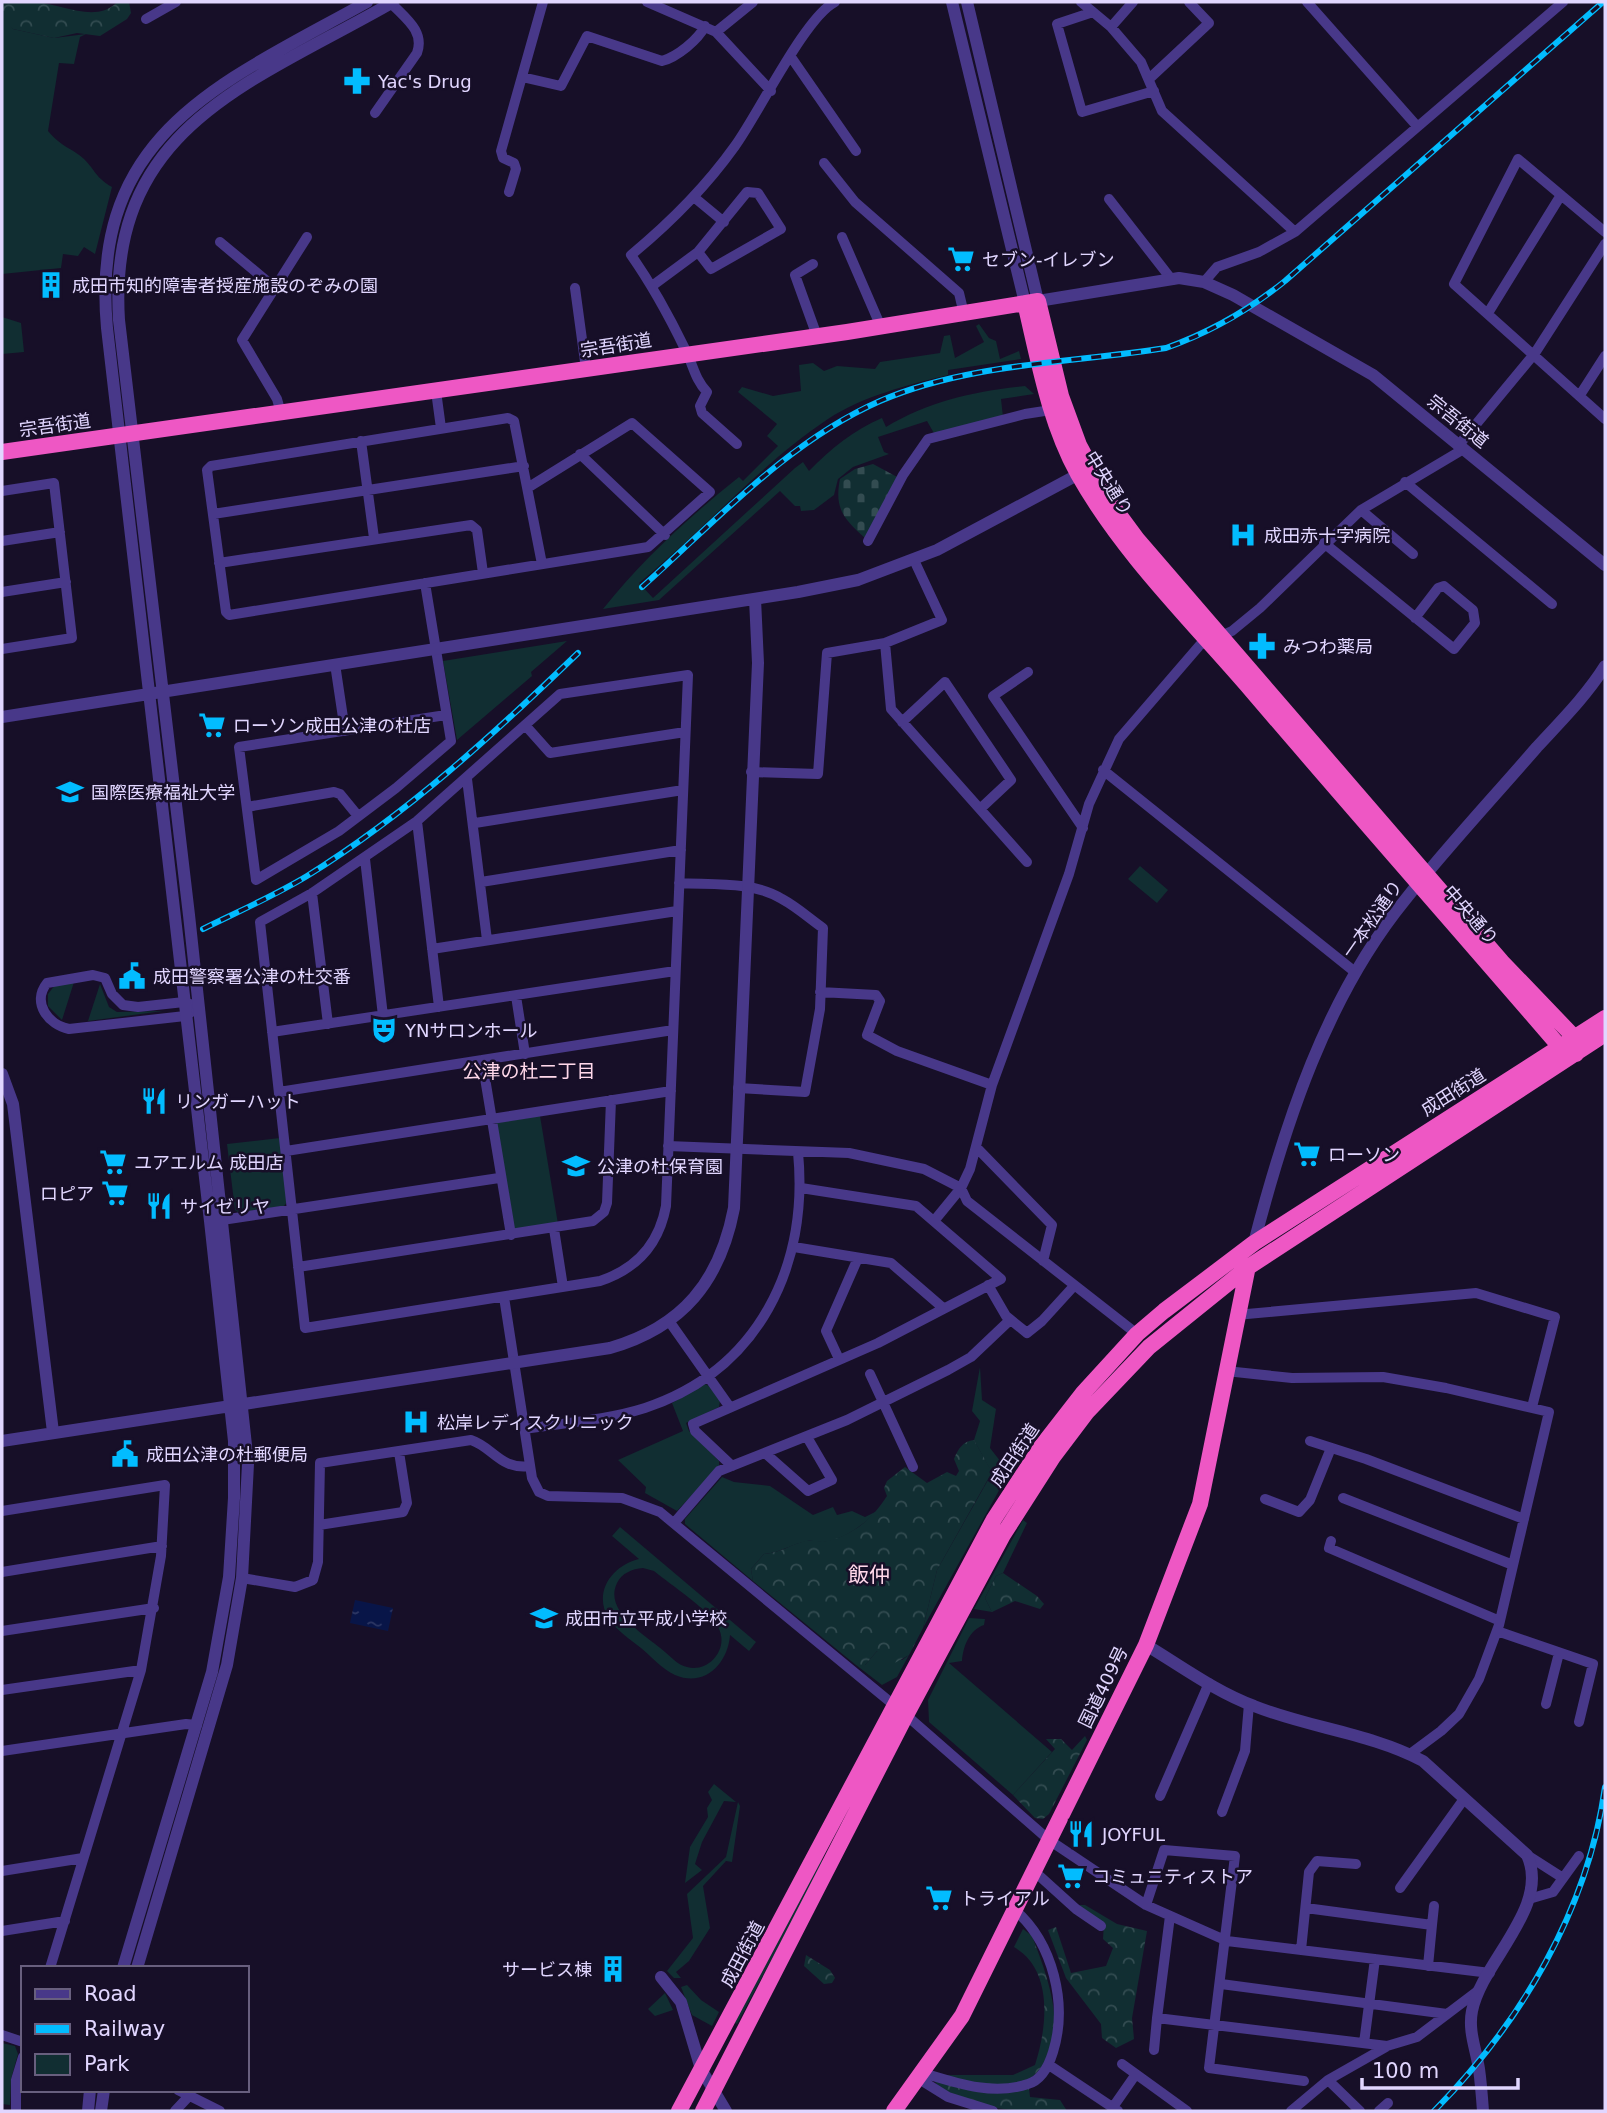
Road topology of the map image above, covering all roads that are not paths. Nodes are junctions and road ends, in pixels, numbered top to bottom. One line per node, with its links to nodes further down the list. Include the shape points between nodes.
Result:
1 (176, 2): 17 (street)
2 (367, 2): 63 (street, via 205,94 174,121 139,165 121,202 105,264 106,319)
3 (392, 2): 26 (street, via 417,31 420,44); 63 (street, via 217,102 169,146 143,184 123,236 118,269)
4 (543, 2): 22 (street)
5 (647, 2): 15 (street)
6 (753, 2): 20 (street)
7 (835, 2): 21 (street, via 815,16)
8 (953, 2): 48 (street)
9 (967, 2): 48 (street)
10 (1081, 2): 16 (street)
11 (1133, 2): 19 (street)
12 (1189, 2): 23 (street, via 1209,23)
13 (1307, 2): 27 (street)
14 (1563, 2): 27 (street)
15 (669, 6): 18 (street)
16 (1093, 12): 19 (street); 25 (street, via 1057,24 1082,112)
17 (146, 19)
18 (705, 26): 20 (street); 22 (street, via 701,35 670,59 662,61 587,36 561,86)
19 (1111, 27): 23 (street, via 1133,49)
20 (716, 33): 24 (street)
21 (791, 57): 24 (street); 28 (street)
22 (522, 77): 30 (street, via 501,155 516,169)
23 (1149, 79): 25 (street)
24 (771, 91): 32 (street)
25 (1153, 91): 35 (street, via 1162,111)
26 (375, 113)
27 (1416, 125): 35 (street)
28 (856, 152)
29 (824, 163): 50 (street, via 855,202 959,293)
30 (509, 192)
31 (1561, 195): 36 (street); 49 (street); 49 (street, via 1518,159 1454,284)
32 (695, 198): 34 (street); 45 (street, via 631,255)
33 (1109, 199): 43 (street)
34 (724, 222): 41 (street); 41 (street, via 747,192 758,193 781,229 711,269)
35 (1295, 232): 44 (street, via 1259,252 1217,267)
36 (1605, 232)
37 (307, 237): 46 (street)
38 (842, 237): 51 (street)
39 (220, 242): 46 (street)
40 (1605, 244): 54 (street)
41 (698, 252): 45 (street)
42 (813, 264): 52 (street, via 795,275)
43 (1172, 280): 44 (street, 宗吾街道); 48 (street, 宗吾街道)
44 (1204, 282): 66 (street, 宗吾街道, via 1373,375)
45 (652, 286): 53 (street)
46 (274, 287): 60 (street, via 242,340)
47 (575, 288): 56 (street)
48 (1032, 302): 50 (highway, 宗吾街道); 59 (highway, 中央通り)
49 (1488, 313): 54 (street)
50 (964, 314): 51 (highway, 宗吾街道)
51 (881, 327): 52 (highway, 宗吾街道)
52 (817, 336): 53 (highway, 宗吾街道)
53 (688, 353): 56 (highway, 宗吾街道); 65 (street, via 708,394 700,410)
54 (1535, 353): 58 (street); 66 (street)
55 (1605, 356): 58 (street)
56 (586, 369): 57 (highway, 宗吾街道)
57 (436, 391): 60 (highway, 宗吾街道); 62 (street)
58 (1580, 395): 61 (street)
59 (1053, 402): 70 (highway, 中央通り); 81 (street, via 1025,414 928,439 903,475); 95 (highway, 中央通り, via 1109,501)
60 (281, 414): 63 (highway, 宗吾街道)
61 (1605, 419)
62 (441, 428): 64 (street); 69 (street, via 512,419)
63 (128, 435): 67 (highway, 宗吾街道); 102 (street); 103 (street)
64 (360, 441): 73 (street); 76 (street, via 211,466 207,470)
65 (737, 444)
66 (1460, 448): 71 (street); 87 (street, 宗吾街道)
67 (2, 452)
68 (580, 454): 72 (street); 78 (street); 78 (street, via 636,423 710,492)
69 (524, 466): 72 (street); 73 (street)
70 (1079, 474): 84 (street); 95 (highway, 中央通り, via 1132,554)
71 (1405, 482): 75 (street); 93 (street)
72 (529, 487): 86 (street)
73 (368, 489): 76 (street); 79 (street)
74 (2, 491): 77 (street, via 54,483)
75 (1361, 510): 82 (street); 83 (street)
76 (213, 514): 85 (street)
77 (60, 532): 80 (street); 89 (street)
78 (665, 535): 86 (street, via 648,547)
79 (374, 538): 85 (street); 88 (street, via 475,526)
80 (2, 541)
81 (869, 541)
82 (1324, 543): 94 (street); 95 (street, via 1260,608)
83 (1413, 554)
84 (914, 560): 92 (street, via 858,580); 96 (street, via 942,620)
85 (219, 563): 90 (street, via 229,615)
86 (542, 564): 88 (street)
87 (1605, 565)
88 (483, 573): 90 (street)
89 (66, 582): 91 (street); 97 (street, via 72,638)
90 (425, 583): 98 (street)
91 (2, 592)
92 (755, 599): 98 (street); 111 (street, via 758,663)
93 (1552, 604)
94 (1415, 618): 94 (street, via 1454,649 1475,623 1473,610 1444,586)
95 (1215, 638): 110 (street, via 1200,645 1119,739); 123 (highway, 中央通り)
96 (885, 642): 106 (street, via 891,709); 111 (street, via 827,653 818,774)
97 (2, 649)
98 (436, 649): 99 (street); 104 (street)
99 (335, 664): 102 (street); 108 (street)
100 (1605, 666): 123 (street, 一本松通り)
101 (1028, 672): 119 (street, via 993,696)
102 (164, 693): 103 (street); 136 (street)
103 (149, 695): 105 (street); 135 (street)
104 (446, 715): 108 (street); 116 (street, via 450,741)
105 (2, 717)
106 (902, 722): 115 (street); 115 (street, via 945,682 1011,780)
107 (525, 725): 109 (street, via 550,753); 109 (street, via 560,694 688,675); 112 (street)
108 (345, 731): 114 (street, via 239,747)
109 (685, 733): 113 (street)
110 (1104, 770): 119 (street); 132 (street)
111 (751, 772): 126 (street)
112 (467, 779): 117 (street); 118 (street)
113 (683, 790): 118 (street); 120 (street)
114 (247, 807): 116 (street, via 334,792); 116 (street, via 256,880)
115 (980, 809): 122 (street)
116 (358, 816)
117 (417, 821): 121 (street); 130 (street)
118 (475, 822): 124 (street)
119 (1083, 828): 150 (street)
120 (681, 850): 124 (street); 125 (street)
121 (365, 859): 127 (street); 139 (street)
122 (1027, 862)
123 (1422, 878): 132 (street, 一本松通り); 145 (highway, 中央通り); 146 (highway, 中央通り)
124 (481, 882): 129 (street)
125 (679, 883): 126 (street); 128 (street)
126 (746, 887): 133 (street, via 781,898 823,928); 151 (street)
127 (312, 893): 141 (street); 143 (street, via 260,922)
128 (677, 911): 129 (street); 131 (street)
129 (487, 940): 130 (street)
130 (432, 949): 137 (street)
131 (675, 971): 134 (street); 142 (street)
132 (1355, 972): 169 (street, 一本松通り, via 1294,1113)
133 (820, 992): 150 (street, via 876,995 880,1001 867,1035 897,1051); 151 (street, via 805,1092)
134 (516, 996): 137 (street); 147 (street)
135 (184, 1002): 136 (street); 138 (street); 138 (street, via 123,1005 105,978 93,975 54,980 41,997 46,1016 69,1029)
136 (199, 1007): 138 (street); 165 (street)
137 (439, 1007): 139 (street)
138 (185, 1016): 193 (street)
139 (383, 1016): 141 (street)
140 (1605, 1018): 145 (highway, 成田街道)
141 (328, 1024): 143 (street)
142 (673, 1030): 147 (street); 152 (street)
143 (272, 1032): 153 (street)
144 (1605, 1035): 145 (highway, 成田街道)
145 (1575, 1046): 146 (highway, 中央通り); 174 (highway, 成田街道)
146 (1560, 1048): 169 (highway, 成田街道)
147 (525, 1054): 148 (street)
148 (482, 1060): 153 (street); 155 (street)
149 (2, 1074): 195 (street, via 13,1104)
150 (992, 1085): 157 (street)
151 (738, 1088): 158 (street)
152 (671, 1091): 154 (street); 156 (street)
153 (279, 1092): 159 (street)
154 (611, 1100): 155 (street); 167 (street, via 606,1208 589,1223)
155 (490, 1119): 159 (street); 161 (street)
156 (668, 1146): 158 (street); 176 (street, via 664,1219 645,1254 613,1276)
157 (976, 1147): 163 (street); 172 (street, via 1052,1225)
158 (736, 1149): 160 (street); 182 (street, via 734,1208 720,1259 707,1283)
159 (286, 1151): 164 (street)
160 (797, 1152): 162 (street); 163 (street, via 849,1153 899,1163 924,1169)
161 (499, 1178): 164 (street); 168 (street)
162 (801, 1188): 166 (street, via 916,1206); 170 (street)
163 (961, 1188): 166 (street); 172 (street, via 967,1201)
164 (292, 1209): 165 (street); 173 (street)
165 (222, 1220): 190 (street)
166 (934, 1221): 175 (street, via 1001,1279)
167 (554, 1230): 168 (street); 176 (street)
168 (511, 1235): 173 (street)
169 (1254, 1243): 174 (highway, 国道409号); 183 (highway, 成田街道)
170 (794, 1247): 171 (street); 188 (street, via 782,1284 761,1321)
171 (858, 1258): 179 (street, via 891,1264); 184 (street, via 826,1331)
172 (1043, 1261): 177 (street)
173 (298, 1267): 178 (street, via 305,1328)
174 (1247, 1268): 180 (highway, 国道409号); 226 (highway, 成田街道, via 1149,1347 1087,1412 1003,1535)
175 (988, 1285): 179 (street); 181 (street)
176 (563, 1287): 178 (street)
177 (1073, 1287): 181 (street, via 1027,1333); 183 (street)
178 (504, 1297): 185 (street)
179 (942, 1307): 184 (street)
180 (1236, 1315): 186 (highway, 国道409号); 192 (street, via 1476,1293 1555,1317)
181 (1010, 1320): 189 (street, via 971,1357)
182 (670, 1321): 185 (street, via 611,1348); 188 (street)
183 (1137, 1334): 226 (highway, 成田街道, via 1041,1447 995,1519)
184 (839, 1359): 191 (street)
185 (514, 1363): 190 (street); 194 (street)
186 (1226, 1371): 192 (street, via 1292,1378 1383,1377); 219 (highway, 国道409号, via 1200,1504)
187 (870, 1374): 189 (street)
188 (709, 1377): 191 (street); 194 (street, via 645,1408)
189 (883, 1402): 196 (street); 204 (street)
190 (243, 1406): 193 (street); 215 (street, via 248,1495)
191 (729, 1406): 203 (street, via 693,1424)
192 (1532, 1406): 208 (street, via 1549,1412)
193 (230, 1408): 195 (street); 228 (street, via 234,1498 227,1590)
194 (525, 1429): 202 (street)
195 (53, 1432): 197 (street)
196 (807, 1437): 201 (street); 201 (street, via 832,1480 808,1490)
197 (2, 1441)
198 (1310, 1441): 199 (street)
199 (1331, 1448): 206 (street, via 1310,1500 1299,1512); 208 (street)
200 (399, 1452): 202 (street, via 474,1440 498,1460); 210 (street, via 320,1463); 210 (street, via 407,1503 403,1512)
201 (765, 1453): 203 (street)
202 (530, 1466): 209 (street, via 533,1484 543,1495 635,1500)
203 (732, 1466): 209 (street, via 719,1471)
204 (914, 1467)
205 (1343, 1498): 213 (street)
206 (1265, 1499)
207 (2, 1511): 212 (street, via 165,1485)
208 (1524, 1519): 213 (street)
209 (674, 1523): 226 (street)
210 (319, 1525): 215 (street, via 316,1574 308,1585)
211 (1331, 1541): 217 (street, via 1329,1548)
212 (162, 1546): 214 (street); 216 (street)
213 (1513, 1565): 217 (street)
214 (2, 1572)
215 (242, 1578): 259 (street, via 220,1691)
216 (154, 1608): 218 (street); 221 (street)
217 (1498, 1626): 220 (street); 231 (street, via 1479,1679 1459,1714)
218 (2, 1631)
219 (1146, 1645): 222 (street); 235 (highway, 国道409号)
220 (1559, 1653): 225 (street); 227 (street, via 1593,1664)
221 (141, 1670): 223 (street); 229 (street)
222 (1209, 1683): 224 (street); 232 (street)
223 (2, 1690)
224 (1249, 1704): 231 (street); 234 (street, via 1245,1751)
225 (1546, 1704)
226 (901, 1710): 235 (street); 277 (highway, 成田街道); 285 (highway, 成田街道)
227 (1579, 1722)
228 (197, 1725): 229 (street); 258 (street)
229 (122, 1733): 230 (street); 238 (street)
230 (2, 1751)
231 (1409, 1754): 233 (street)
232 (1160, 1796)
233 (1464, 1799): 236 (street); 243 (street)
234 (1222, 1812)
235 (1049, 1840): 241 (highway, 国道409号); 245 (street)
236 (1527, 1856): 242 (street); 244 (street, via 1534,1870 1534,1890)
237 (1579, 1856): 242 (street)
238 (83, 1858): 240 (street); 250 (street)
239 (1356, 1864): 247 (street, via 1317,1861 1309,1872)
240 (2, 1871)
241 (1034, 1871): 248 (highway, 国道409号); 252 (street)
242 (1563, 1878): 244 (street, via 1553,1892)
243 (1400, 1888)
244 (1528, 1899): 261 (street)
245 (1146, 1905): 249 (street); 254 (street, via 1164,1850 1236,1856)
246 (1434, 1906): 251 (street)
247 (1306, 1908): 251 (street); 255 (street)
248 (1015, 1910): 275 (street, via 1038,1936 1053,1973 1058,2036); 279 (highway, 国道409号, via 962,2016)
249 (1170, 1916): 254 (street); 267 (street)
250 (65, 1921): 253 (street); 257 (street)
251 (1432, 1925): 260 (street)
252 (1101, 1926)
253 (2, 1931)
254 (1227, 1941): 255 (street); 263 (street)
255 (1301, 1950): 256 (street)
256 (1375, 1959): 260 (street); 265 (street)
257 (51, 1966)
258 (124, 1966)
259 (138, 1966)
260 (1428, 1966): 261 (street)
261 (1490, 1973): 264 (street)
262 (661, 1977): 277 (street, via 681,2002)
263 (1221, 1984): 265 (street); 268 (street)
264 (1479, 1990): 266 (street); 303 (street, via 1470,2030)
265 (1370, 2003): 266 (street); 271 (street)
266 (1447, 2014): 272 (street, via 1417,2037)
267 (1157, 2018): 268 (street); 273 (street)
268 (1215, 2026): 271 (street); 281 (street, via 1209,2068)
269 (2, 2035): 270 (street)
270 (21, 2041)
271 (1364, 2043): 272 (street)
272 (1387, 2046): 280 (street)
273 (1154, 2050)
274 (21, 2064): 289 (street)
275 (1049, 2064): 279 (street, via 1031,2084 1011,2088 971,2087); 288 (street)
276 (1122, 2064): 278 (street)
277 (701, 2069): 285 (street); 294 (highway, 成田街道)
278 (1136, 2074): 288 (street); 299 (street)
279 (921, 2076): 297 (highway, 国道409号); 298 (street, via 948,2097)
280 (1328, 2080): 300 (street); 301 (street)
281 (1304, 2081)
282 (90, 2092): 290 (street)
283 (104, 2092): 291 (street)
284 (182, 2092): 286 (street)
285 (713, 2092): 295 (highway, 成田街道); 296 (street)
286 (189, 2095): 292 (street); 293 (street)
287 (1388, 2103): 302 (street)
288 (1116, 2109)
289 (16, 2111)
290 (88, 2111)
291 (101, 2111)
292 (175, 2111)
293 (220, 2111)
294 (679, 2111)
295 (703, 2111)
296 (726, 2111)
297 (894, 2111)
298 (993, 2111)
299 (1187, 2111)
300 (1291, 2111)
301 (1360, 2111)
302 (1379, 2111)
303 (1483, 2111)

